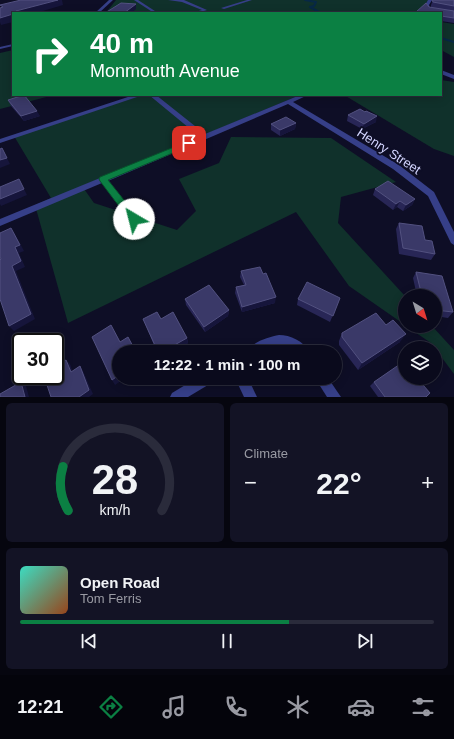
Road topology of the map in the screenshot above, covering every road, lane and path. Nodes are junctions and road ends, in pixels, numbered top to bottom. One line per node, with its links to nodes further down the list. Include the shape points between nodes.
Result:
1 (111, 0): 7 (street)
2 (136, 0): 8 (lane)
3 (170, 0): 9 (lane, via 183,1 205,10)
4 (250, 0): 6 (lane)
5 (430, 0): 10 (street, via 427,5 429,9)
6 (223, 8)
7 (98, 12)
8 (154, 12)
9 (198, 12)
10 (454, 14)
11 (12, 45): 12 (street)
12 (0, 48)
13 (442, 72): 14 (street)
14 (454, 77)
15 (137, 96): 20 (street)
16 (153, 96): 19 (street)
17 (303, 96): 18 (street)
18 (289, 102): 19 (street); 24 (street, Henry Street, via 396,167 431,194)
19 (204, 137): 21 (street)
20 (0, 141)
21 (103, 179): 22 (street); 23 (street)
22 (134, 219)
23 (0, 223)
24 (454, 241)
25 (265, 345): 26 (street, via 279,340)
26 (295, 345)
27 (197, 385): 30 (street)
28 (245, 385): 31 (street)
29 (326, 385): 32 (street)
30 (176, 397)
31 (251, 397)
32 (335, 397)

